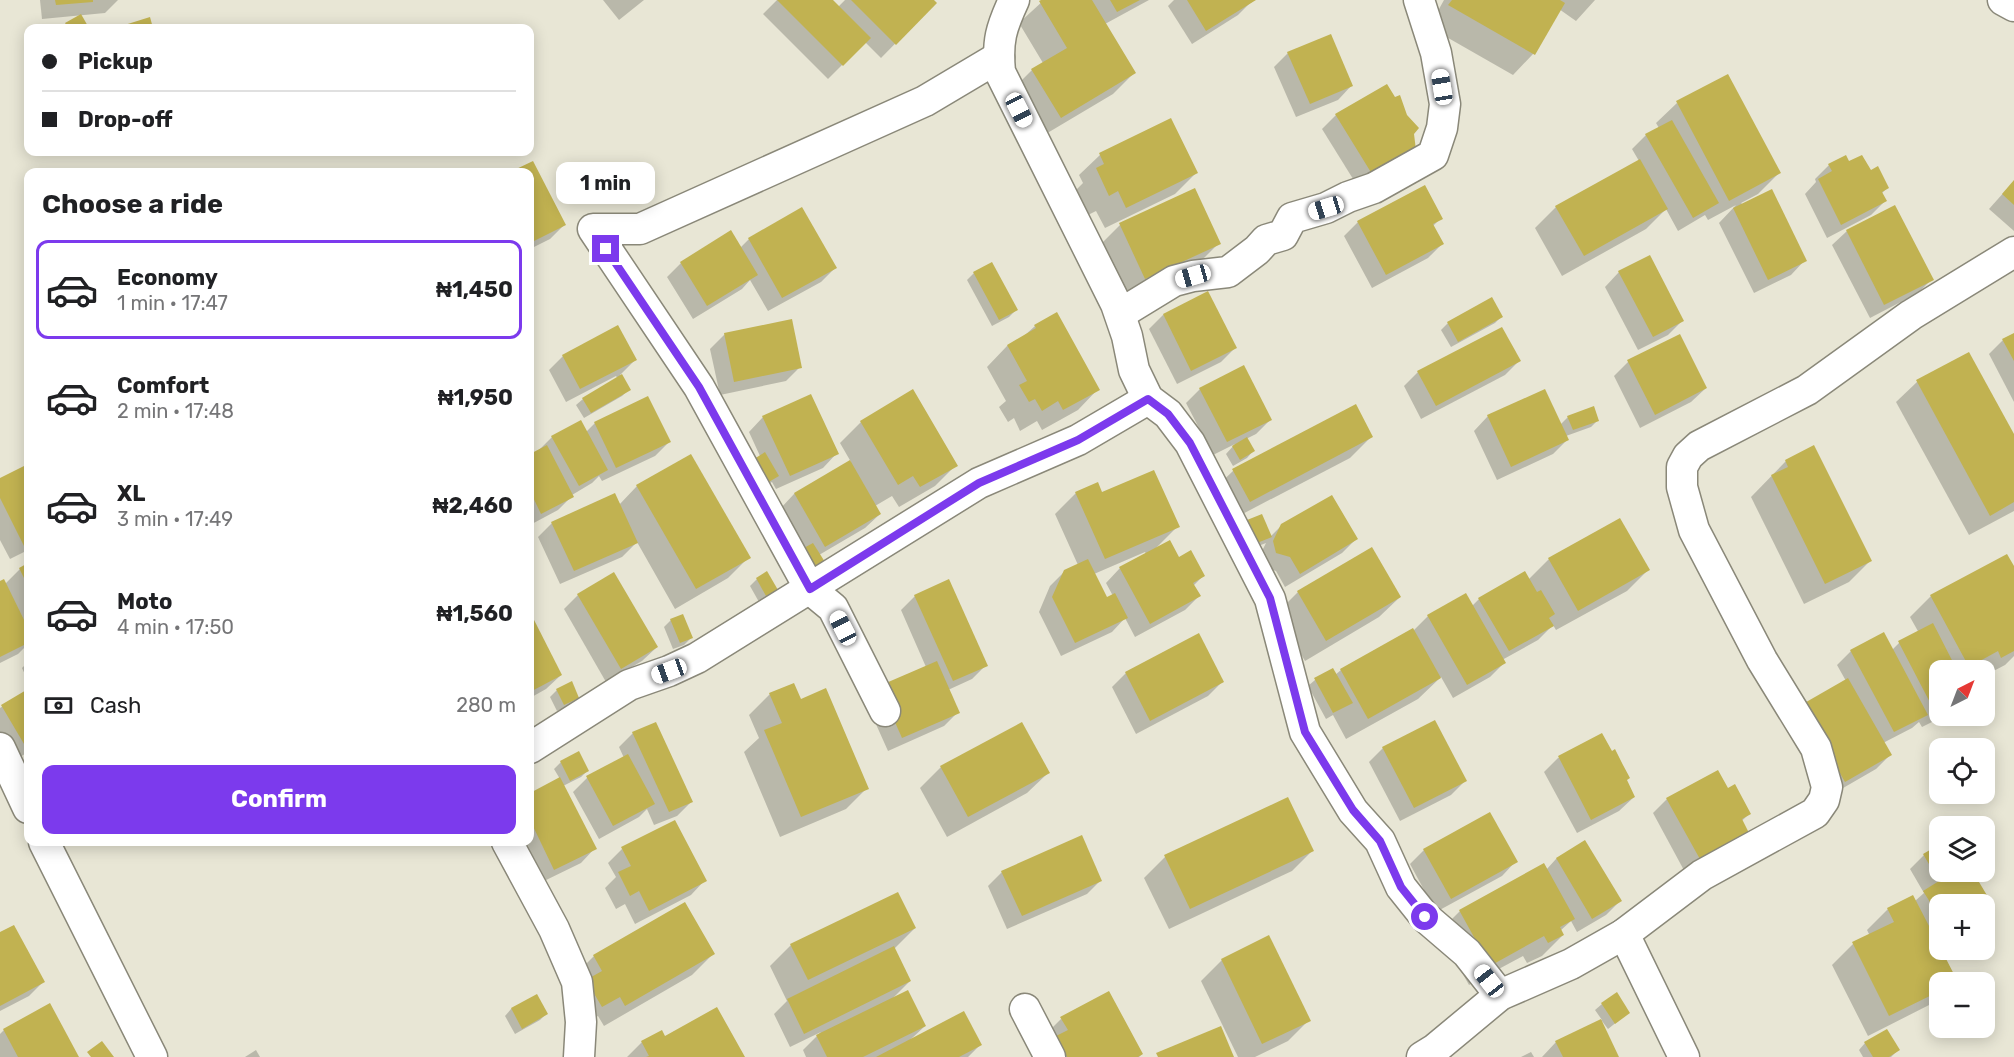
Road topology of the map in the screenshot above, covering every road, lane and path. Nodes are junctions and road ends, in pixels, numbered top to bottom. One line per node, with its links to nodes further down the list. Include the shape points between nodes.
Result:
1 (1014, 0): 5 (street, via 1004,22)
2 (1419, 0): 7 (street, via 1436,53 1445,104 1433,155 1374,188 1292,218 1283,235 1266,240 1228,272 1174,281)
3 (2003, 0): 4 (street)
4 (2014, 6)
5 (999, 57): 7 (street, via 1000,72); 9 (street, via 925,101 640,229 593,229 699,387)
6 (2014, 252): 16 (street, via 1911,315 1807,390 1699,446 1688,456 1682,467 1682,487 1694,530 1762,660 1816,748 1827,787 1815,813 1702,875)
7 (1120, 314): 8 (street, via 1134,370)
8 (1148, 399): 9 (street, via 1078,440 979,483); 17 (street, via 1168,414 1190,443 1270,598 1305,732 1353,810 1380,841 1401,887 1425,917 1467,953)
9 (810, 589): 10 (street, via 833,608); 11 (street, via 697,658 629,685)
10 (885, 711)
11 (534, 745)
12 (0, 748): 13 (street)
13 (24, 799)
14 (46, 846): 19 (street)
15 (509, 846): 20 (street, via 554,929 577,982)
16 (1624, 934): 17 (street, via 1571,964); 23 (street)
17 (1500, 995): 22 (street)
18 (1025, 1009): 21 (street)
19 (152, 1057)
20 (579, 1057)
21 (1050, 1057)
22 (1422, 1057)
23 (1684, 1057)

